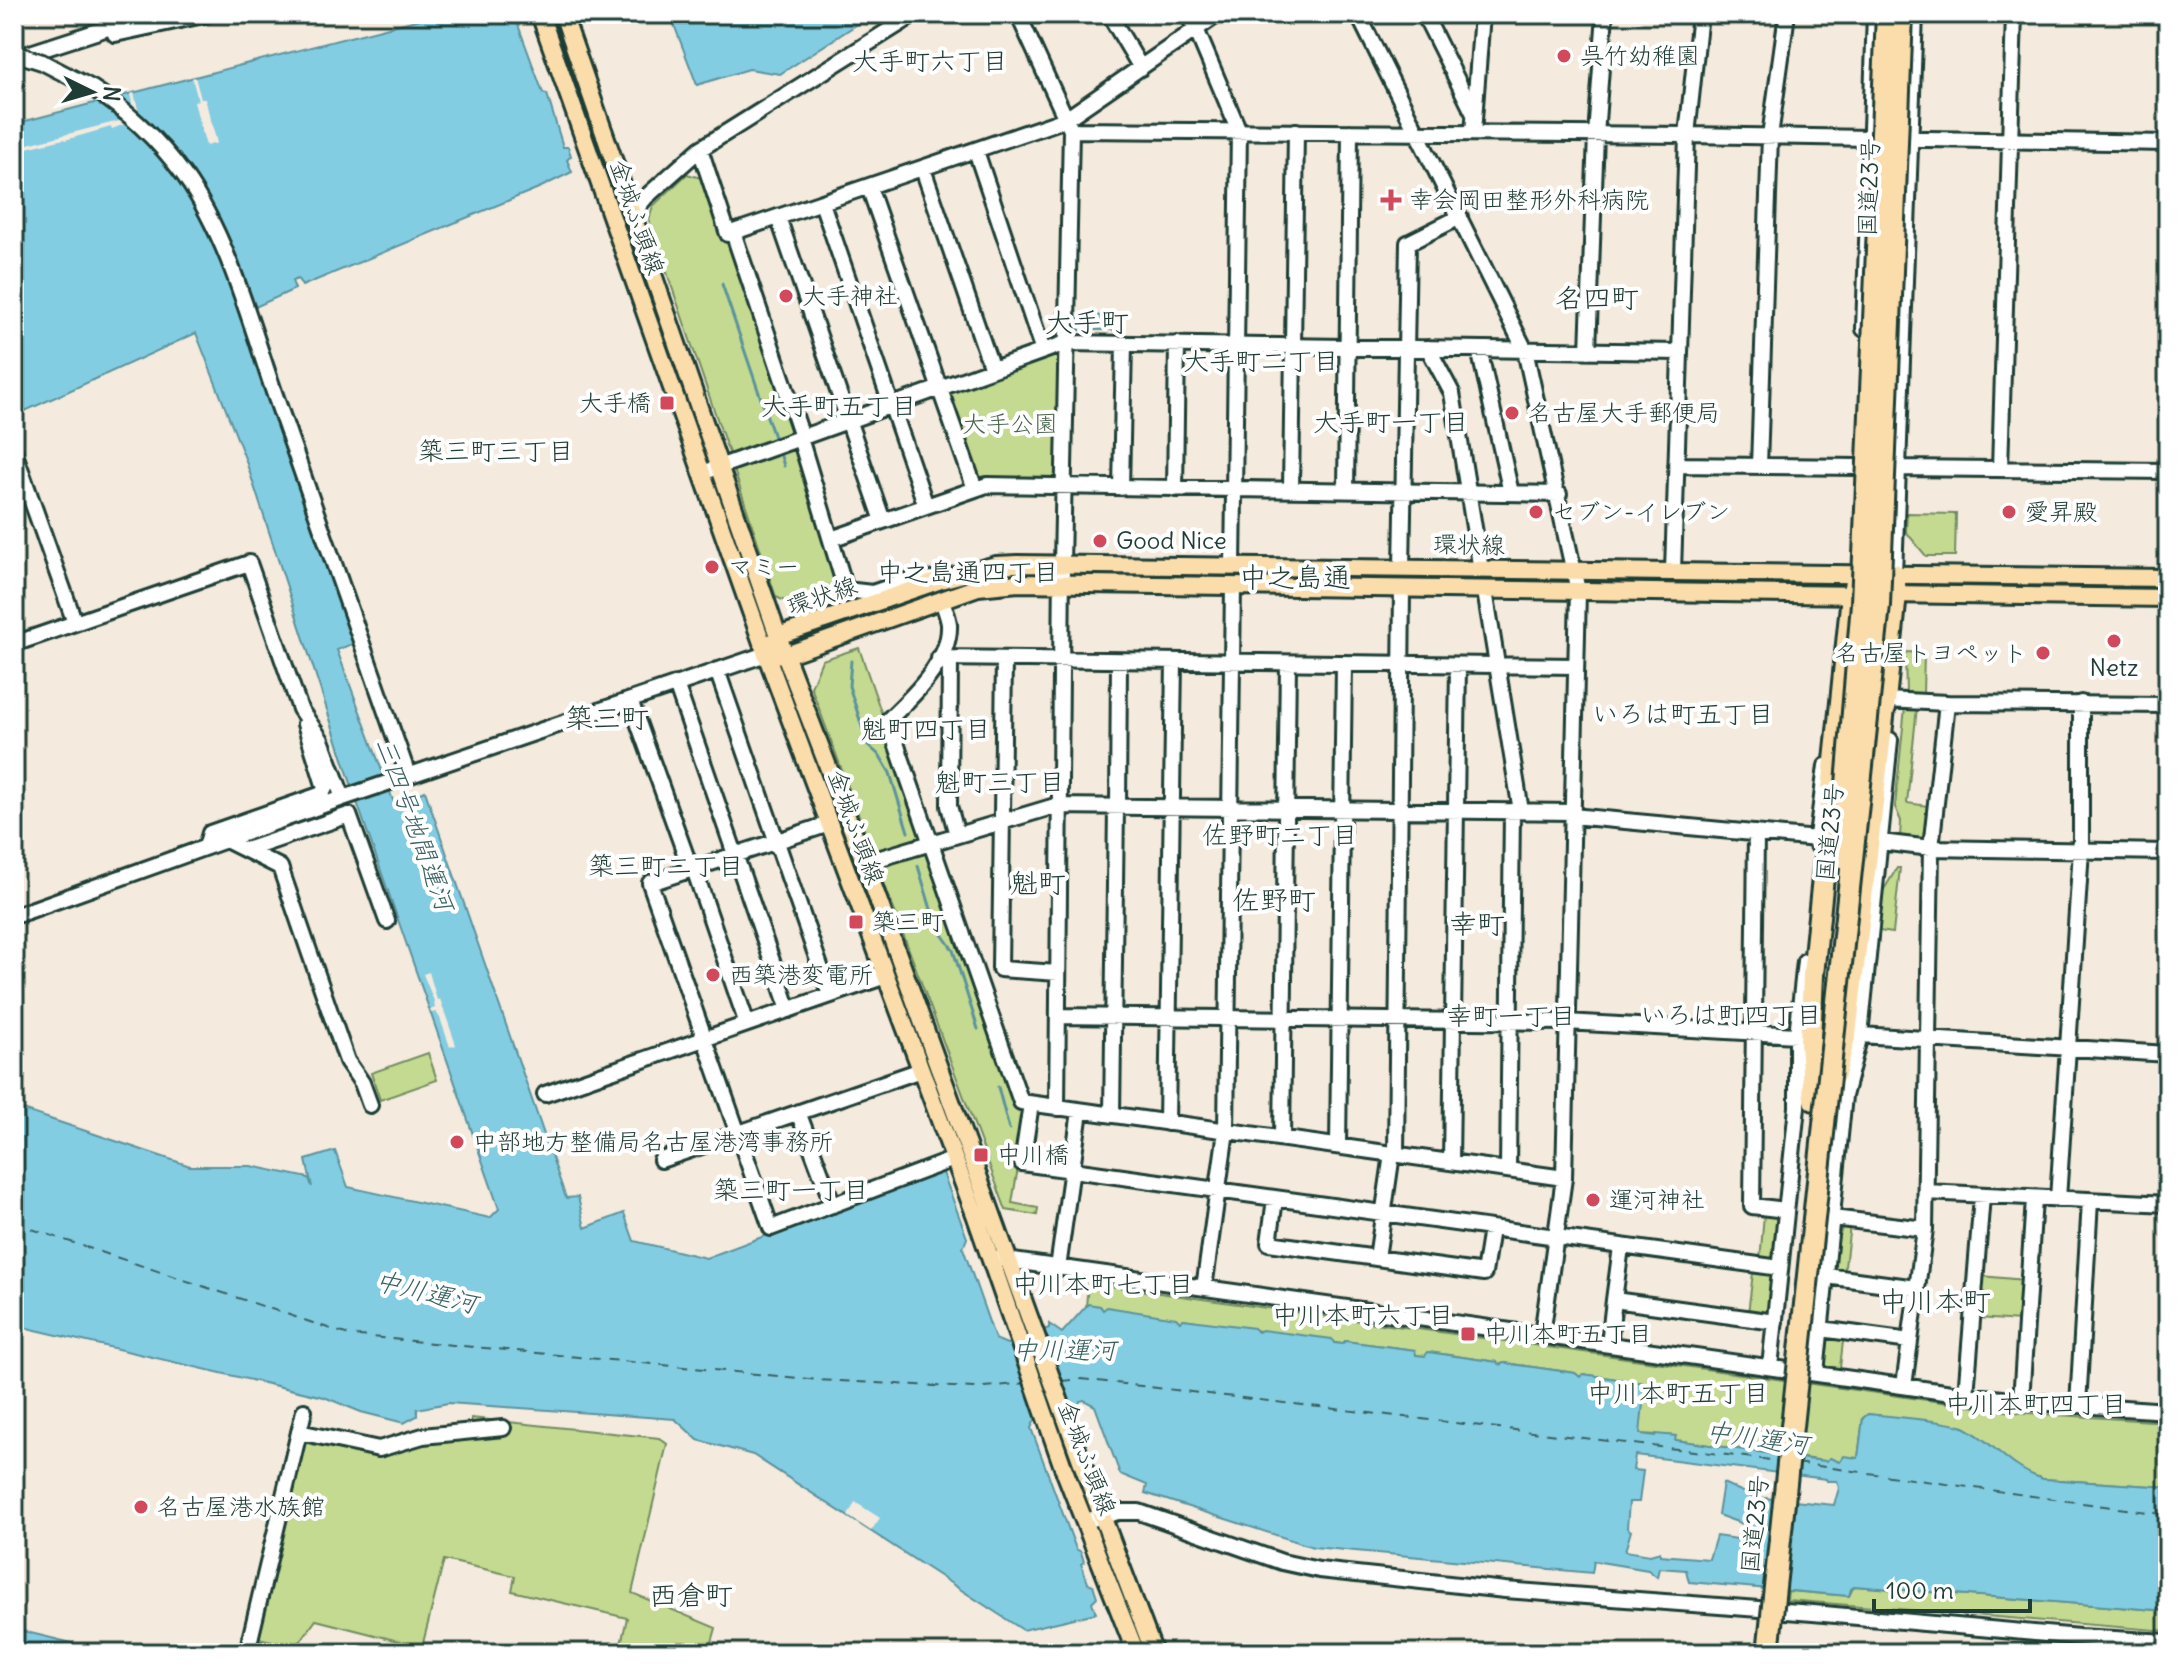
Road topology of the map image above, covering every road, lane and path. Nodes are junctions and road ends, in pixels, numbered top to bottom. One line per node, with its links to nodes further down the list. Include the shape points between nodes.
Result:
1 (151, 14): 22 (street)
2 (208, 14): 22 (street)
3 (540, 14): 74 (main road, 金城ふ頭線)
4 (563, 14): 44 (main road, 金城ふ頭線)
5 (915, 14): 39 (street)
6 (1018, 14): 26 (street)
7 (1109, 14): 24 (street)
8 (1187, 14): 21 (street)
9 (1218, 14): 21 (street)
10 (1358, 14): 30 (street)
11 (1424, 14): 25 (street)
12 (1482, 14): 25 (street)
13 (1605, 14): 32 (street)
14 (1700, 14): 33 (street)
15 (1787, 14): 34 (street)
16 (1875, 14): 35 (street)
17 (1887, 14): 189 (highway, 国道23号, bridge, via 1862,603)
18 (1902, 14): 189 (highway, 国道23号, bridge, via 1879,605)
19 (1915, 14): 36 (street)
20 (2014, 14): 37 (street)
21 (1196, 29): 24 (street); 27 (street)
22 (68, 42): 23 (street)
23 (14, 56): 132 (street, bridge, via 70,75 108,99 168,155 199,200 239,292)
24 (1141, 68): 26 (street)
25 (1474, 116): 31 (street)
26 (1068, 124): 27 (street); 40 (street); 48 (street)
27 (1239, 131): 28 (street); 51 (street)
28 (1296, 131): 29 (street); 52 (street)
29 (1350, 132): 30 (street); 53 (street)
30 (1417, 132): 31 (street); 46 (street)
31 (1473, 133): 32 (street)
32 (1596, 135): 33 (street); 59 (street)
33 (1687, 135): 34 (street); 60 (street)
34 (1770, 136): 35 (street); 69 (street)
35 (1870, 138): 36 (street); 70 (street)
36 (1910, 140): 37 (street); 71 (street)
37 (2010, 141): 38 (street); 72 (street)
38 (2168, 143)
39 (700, 149): 44 (street); 47 (street, via 728,234)
40 (976, 151): 41 (street); 58 (street)
41 (923, 169): 42 (street); 61 (street)
42 (869, 187): 43 (street); 62 (street)
43 (822, 203): 45 (street); 63 (street)
44 (632, 214): 68 (main road, 金城ふ頭線)
45 (778, 217): 47 (street); 64 (street)
46 (1460, 217): 54 (street, via 1408,243); 57 (street)
47 (733, 232): 65 (street)
48 (1066, 343): 49 (street); 58 (street); 75 (street)
49 (1124, 344): 50 (street); 76 (street)
50 (1177, 344): 51 (street); 78 (street)
51 (1236, 345): 52 (street); 79 (street)
52 (1293, 346): 53 (street); 80 (street)
53 (1347, 347): 54 (street); 81 (street)
54 (1406, 348): 55 (street); 82 (street)
55 (1428, 348): 56 (street); 83 (street, via 1452,393)
56 (1479, 349): 57 (street); 84 (street)
57 (1525, 350): 59 (street); 85 (street)
58 (1043, 351): 61 (street)
59 (1588, 351): 60 (street)
60 (1680, 352): 67 (street)
61 (992, 369): 62 (street)
62 (938, 388): 63 (street); 77 (street)
63 (892, 405): 64 (street); 86 (street)
64 (849, 420): 65 (street); 87 (street)
65 (797, 438): 68 (street); 88 (street)
66 (14, 451): 106 (street)
67 (1676, 465): 69 (street); 94 (street)
68 (720, 466): 74 (street); 107 (main road, 金城ふ頭線)
69 (1759, 466): 70 (street)
70 (1859, 467): 99 (street)
71 (1898, 468): 72 (street); 98 (street)
72 (2000, 469): 73 (street)
73 (2168, 471)
74 (702, 473): 109 (main road, 金城ふ頭線)
75 (1064, 487): 76 (street); 77 (street); 89 (street)
76 (1121, 488): 78 (street)
77 (975, 489): 86 (street)
78 (1175, 489): 79 (street)
79 (1234, 490): 80 (street); 90 (street)
80 (1291, 490): 81 (street)
81 (1346, 491): 82 (street)
82 (1403, 492): 83 (street); 91 (street)
83 (1468, 493): 84 (street); 92 (street)
84 (1511, 493): 85 (street)
85 (1559, 494): 93 (street)
86 (926, 506): 87 (street)
87 (883, 521): 88 (street)
88 (831, 539): 96 (street, via 846,590 872,593 910,580)
89 (1062, 564): 90 (main road, 環状線); 96 (main road, 環状線, via 996,565); 97 (street)
90 (1233, 566): 91 (main road, 環状線)
91 (1402, 568): 92 (main road, 環状線)
92 (1481, 570): 93 (main road, 環状線)
93 (1575, 571): 94 (main road, 環状線); 103 (street)
94 (1673, 571): 99 (main road, 環状線)
95 (2168, 578): 98 (main road, 環状線)
96 (944, 579): 107 (main road, 環状線)
97 (1063, 583): 100 (main road, 環状線); 105 (main road, 環状線, via 997,584); 113 (street)
98 (1895, 584): 99 (main road, 環状線); 104 (main road, 環状線); 126 (highway)
99 (1854, 585): 103 (main road, 環状線); 127 (highway)
100 (1233, 586): 101 (main road, 環状線); 116 (street)
101 (1402, 589): 102 (main road, 環状線); 119 (street)
102 (1485, 591): 103 (main road, 環状線); 121 (street)
103 (1578, 591): 122 (street)
104 (2168, 598)
105 (942, 600): 110 (main road, 環状線); 111 (street, via 949,625)
106 (75, 623): 108 (street); 131 (street, via 249,563)
107 (778, 636): 109 (main road, 環状線); 110 (main road, 金城ふ頭線)
108 (14, 644)
109 (766, 654): 110 (main road, 環状線); 123 (street); 145 (main road, 金城ふ頭線)
110 (786, 655): 159 (main road, 金城ふ頭線)
111 (945, 658): 112 (street); 147 (street, via 949,806); 151 (street, via 888,720)
112 (1004, 659): 113 (street); 144 (street)
113 (1062, 661): 114 (street); 134 (street)
114 (1119, 661): 115 (street); 135 (street)
115 (1174, 662): 116 (street); 136 (street)
116 (1232, 662): 117 (street); 137 (street)
117 (1288, 663): 118 (street); 138 (street)
118 (1344, 663): 119 (street); 139 (street)
119 (1401, 664): 120 (street); 140 (street)
120 (1458, 665): 121 (street); 141 (street)
121 (1497, 665): 122 (street); 142 (street)
122 (1576, 666): 143 (street)
123 (717, 670): 124 (street); 150 (street)
124 (676, 684): 125 (street); 158 (street)
125 (630, 700): 132 (street); 160 (street)
126 (1885, 700): 128 (street); 152 (street, via 1892,718); 189 (highway, bridge, via 1846,1034)
127 (1841, 701): 148 (street, via 1822,786); 189 (highway, via 1813,975 1810,1042)
128 (1947, 703): 129 (street); 154 (street)
129 (2081, 703): 130 (street); 156 (street)
130 (2168, 705)
131 (300, 709): 133 (street, via 321,740); 153 (street, via 325,788 322,794 210,833)
132 (408, 775): 133 (street)
133 (343, 798): 149 (street)
134 (1060, 806): 135 (street); 144 (street); 164 (street)
135 (1117, 807): 136 (street); 170 (street)
136 (1171, 807): 137 (street); 171 (street)
137 (1230, 808): 138 (street); 172 (street)
138 (1286, 809): 139 (street); 173 (street)
139 (1342, 809): 140 (street); 174 (street)
140 (1400, 810): 141 (street); 175 (street)
141 (1456, 811): 142 (street); 176 (street)
142 (1517, 811): 143 (street); 177 (street)
143 (1572, 814): 146 (street); 178 (street)
144 (1002, 822): 147 (street); 163 (street)
145 (829, 824): 150 (street); 165 (main road, 金城ふ頭線)
146 (1756, 833): 148 (street); 180 (street)
147 (957, 835): 151 (street)
148 (1817, 839): 181 (street)
149 (226, 840): 153 (street); 155 (street)
150 (776, 842): 158 (street); 167 (street)
151 (931, 842): 159 (street); 166 (street)
152 (1880, 842): 154 (street); 182 (street)
153 (206, 847): 161 (street)
154 (1931, 848): 156 (street); 183 (street)
155 (246, 850): 162 (street, via 349,815); 191 (street, via 280,867 347,1061)
156 (2081, 850): 157 (street); 185 (street)
157 (2168, 852)
158 (734, 856): 160 (street); 168 (street)
159 (864, 863): 225 (main road, 金城ふ頭線)
160 (692, 869): 179 (street); 184 (street, via 650,883)
161 (14, 916)
162 (387, 921)
163 (1000, 969): 164 (street); 166 (street)
164 (1058, 973): 169 (street)
165 (886, 976): 167 (street); 187 (main road, 金城ふ頭線)
166 (978, 978): 190 (street, via 1021,1102)
167 (830, 995): 168 (street)
168 (789, 1010): 179 (street)
169 (1058, 1016): 170 (street); 192 (street)
170 (1114, 1016): 171 (street); 195 (street)
171 (1168, 1017): 172 (street); 196 (street)
172 (1227, 1018): 173 (street); 197 (street)
173 (1284, 1018): 174 (street); 199 (street)
174 (1340, 1019): 175 (street); 200 (street)
175 (1398, 1020): 176 (street); 201 (street)
176 (1453, 1020): 177 (street); 204 (street)
177 (1510, 1021): 178 (street); 206 (street)
178 (1566, 1022): 180 (street); 207 (street)
179 (747, 1024): 184 (street)
180 (1754, 1031): 181 (street); 217 (street, via 1752,1206)
181 (1797, 1035): 217 (street, via 1797,1107)
182 (1860, 1035): 183 (street); 219 (street, via 1844,1096)
183 (1929, 1038): 185 (street); 209 (street)
184 (705, 1039): 188 (street); 198 (street)
185 (2069, 1047): 186 (street); 213 (street)
186 (2168, 1054)
187 (921, 1070): 194 (street); 202 (main road, 金城ふ頭線)
188 (545, 1094)
189 (1821, 1101): 254 (highway, 国道23号); 255 (highway, 国道23号, bridge)
190 (1031, 1104): 192 (street); 205 (street, via 1022,1163)
191 (370, 1105)
192 (1057, 1108): 193 (street)
193 (1080, 1111): 195 (street); 205 (street)
194 (798, 1112): 198 (street); 216 (street)
195 (1112, 1115): 196 (street)
196 (1167, 1123): 197 (street)
197 (1226, 1131): 199 (street); 208 (street)
198 (738, 1133): 203 (street); 216 (street, via 771,1228)
199 (1282, 1139): 200 (street)
200 (1338, 1146): 201 (street)
201 (1394, 1154): 204 (street); 218 (street)
202 (954, 1159): 216 (street); 226 (main road, 金城ふ頭線)
203 (661, 1160)
204 (1451, 1162): 206 (street)
205 (1072, 1170): 208 (street); 227 (street)
206 (1508, 1170): 207 (street)
207 (1564, 1178): 222 (street)
208 (1217, 1191): 211 (street); 230 (street)
209 (1926, 1192): 210 (street); 221 (street)
210 (1982, 1196): 212 (street); 241 (street)
211 (1275, 1199): 218 (street); 224 (street, via 1269,1243)
212 (2034, 1199): 213 (street); 242 (street)
213 (2058, 1199): 214 (street)
214 (2090, 1201): 215 (street); 243 (street)
215 (2168, 1204)
216 (833, 1205)
217 (1786, 1210): 228 (street)
218 (1383, 1214): 220 (street); 224 (street)
219 (1832, 1218): 221 (street); 229 (street)
220 (1491, 1229): 222 (street); 224 (street, via 1484,1273)
221 (1925, 1229): 231 (street)
222 (1556, 1238): 223 (street); 235 (street)
223 (1621, 1247): 228 (street); 232 (street)
224 (1377, 1258)
225 (1009, 1259): 226 (street); 227 (street); 248 (main road, 金城ふ頭線)
226 (991, 1260): 249 (main road, 金城ふ頭線)
227 (1058, 1268): 230 (street)
228 (1780, 1268): 233 (street)
229 (1826, 1276): 231 (street); 234 (street)
230 (1204, 1288): 235 (street)
231 (1917, 1288): 236 (street)
232 (1614, 1300): 233 (street); 237 (street)
233 (1775, 1322): 238 (street)
234 (1821, 1329): 236 (street); 239 (street)
235 (1542, 1335): 237 (street)
236 (1910, 1341): 240 (street)
237 (1609, 1344): 238 (street)
238 (1770, 1367): 239 (street)
239 (1816, 1373): 240 (street)
240 (1904, 1386): 241 (street)
241 (1966, 1395): 242 (street)
242 (2021, 1401): 243 (street)
243 (2078, 1405): 245 (street)
244 (304, 1411): 247 (street)
245 (2168, 1411)
246 (503, 1428): 247 (street, via 423,1436 379,1449)
247 (299, 1432): 251 (street, via 248,1648)
248 (1102, 1516): 249 (street); 250 (street, via 1139,1512 1319,1570 1505,1590); 253 (main road, 金城ふ頭線)
249 (1085, 1521): 252 (main road, 金城ふ頭線)
250 (2168, 1642)
251 (269, 1653)
252 (1136, 1653)
253 (1154, 1653)
254 (1755, 1653)
255 (1768, 1653)

